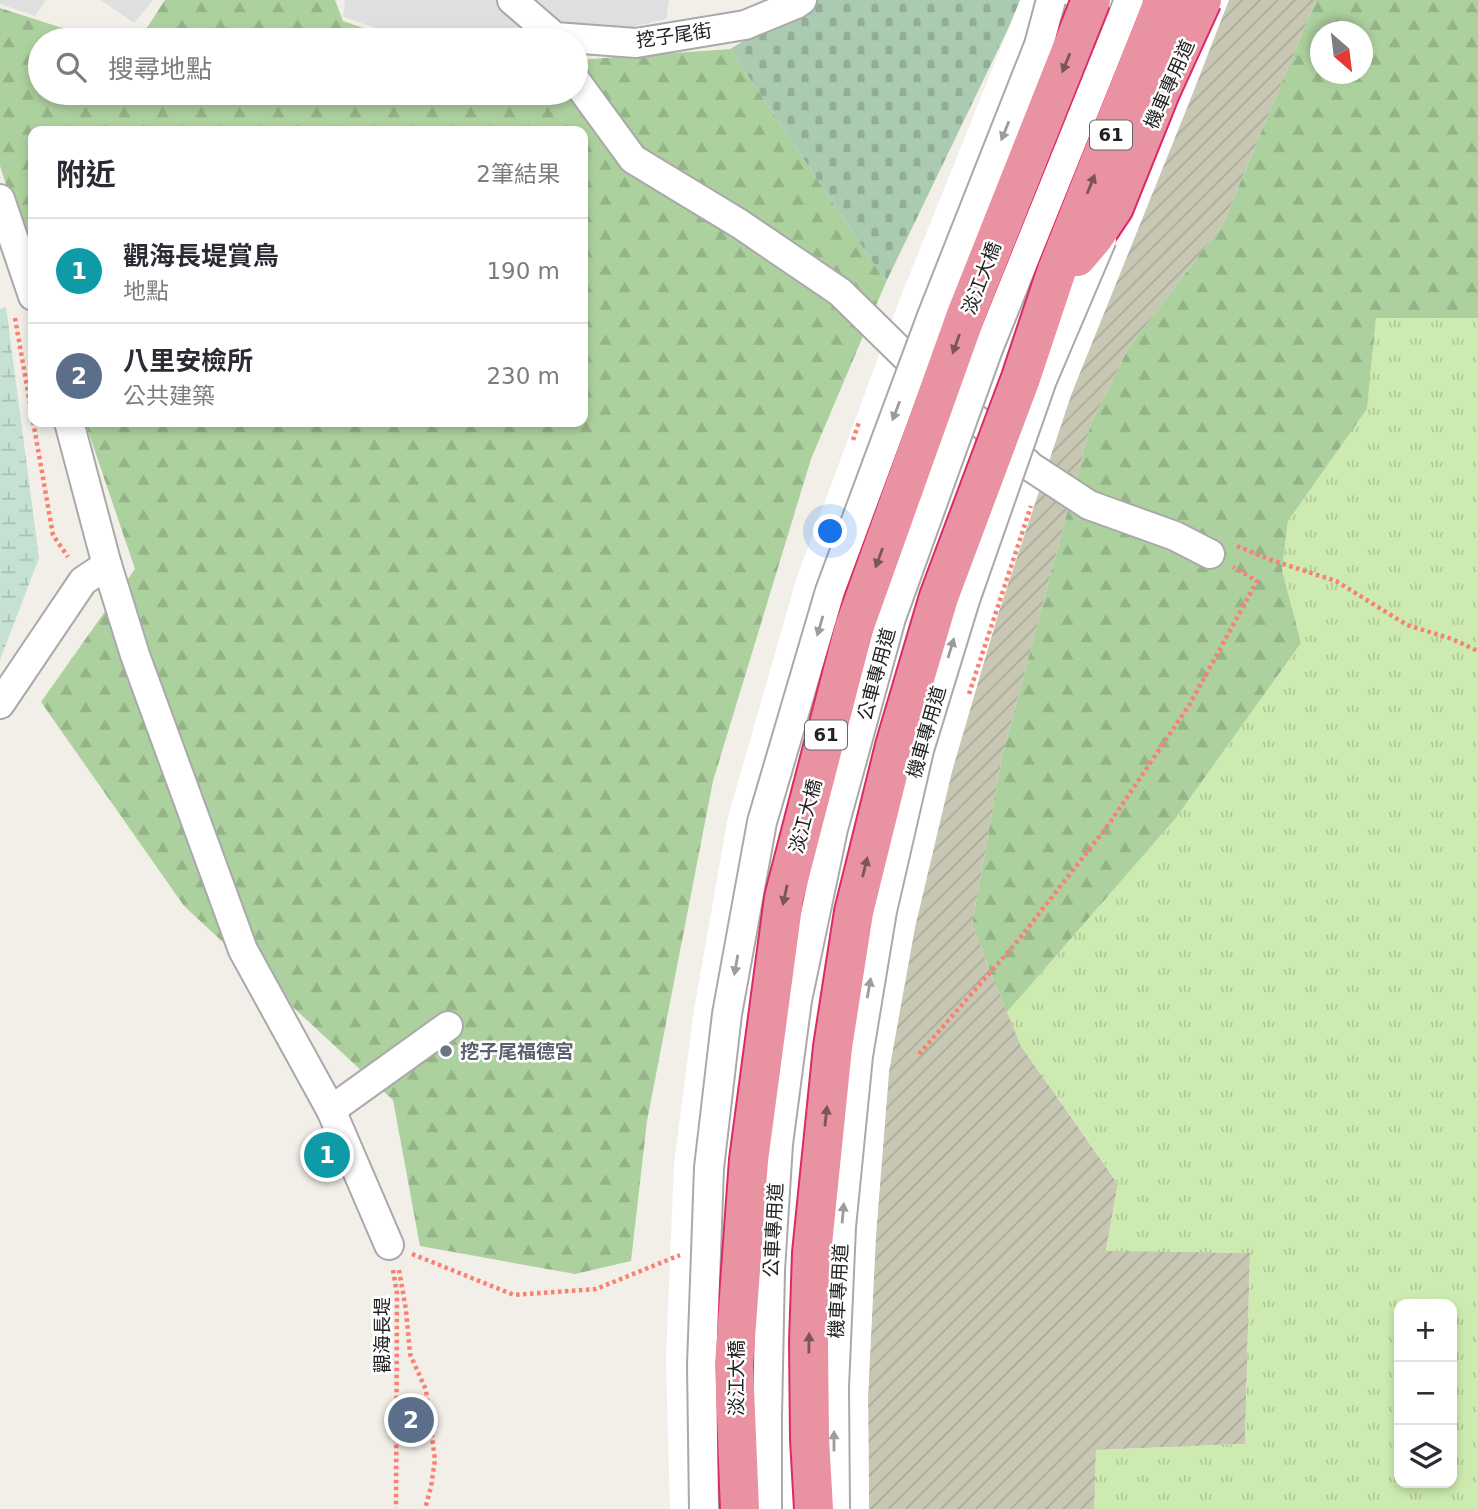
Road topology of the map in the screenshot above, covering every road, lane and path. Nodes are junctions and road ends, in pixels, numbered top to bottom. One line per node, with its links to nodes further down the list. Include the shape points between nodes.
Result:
1 (512, 0): 8 (lane, 挖子尾街)
2 (802, 0): 9 (lane, 挖子尾街, via 745,25 636,43)
3 (1051, 0): 27 (lane, one-way to 27, bridge, via 1039,45 830,591 762,822 727,1014 709,1168 702,1365)
4 (1091, 0): 28 (highway, 淡江大橋 / 61, one-way to 28, bridge, via 967,315 854,628 783,898 749,1160 734,1365)
5 (1129, 0): 29 (lane, 公車專用道, bridge, via 988,349 900,592 833,830 797,1000 778,1144 770,1270)
6 (1164, 0): 12 (highway, 61, one-way to 6, bridge)
7 (1205, 0): 12 (highway, bridge, via 1161,90 1114,207 1078,257); 31 (lane, 機車專用道, one-way to 7, bridge, via 834,1387 841,1227 858,1056 882,911 919,750 965,600 1042,380)
8 (544, 28)
9 (588, 41)
10 (588, 97): 15 (lane, via 633,159 840,292 948,398)
11 (0, 199): 13 (lane)
12 (1057, 270): 30 (highway, 61, one-way to 12, bridge, via 809,1342 812,1253 833,1047 854,912 895,746 939,597)
13 (28, 281)
14 (70, 427): 17 (lane)
15 (1041, 474): 16 (lane, via 1089,505); 19 (path)
16 (1223, 549): 18 (path, via 1336,582 1408,625); 22 (path, via 1257,582 1190,704 1109,824 1016,943)
17 (107, 565): 20 (lane, via 83,581); 23 (lane, via 135,655 243,950)
18 (1478, 651)
19 (975, 673)
20 (0, 704)
21 (448, 1026): 23 (lane)
22 (919, 1054)
23 (331, 1110): 24 (lane)
24 (393, 1252): 25 (path, 觀海長堤, via 397,1294); 26 (path, via 410,1354 426,1390 435,1460)
25 (396, 1508)
26 (425, 1509)
27 (704, 1509)
28 (740, 1509)
29 (767, 1509)
30 (814, 1509)
31 (835, 1509)

